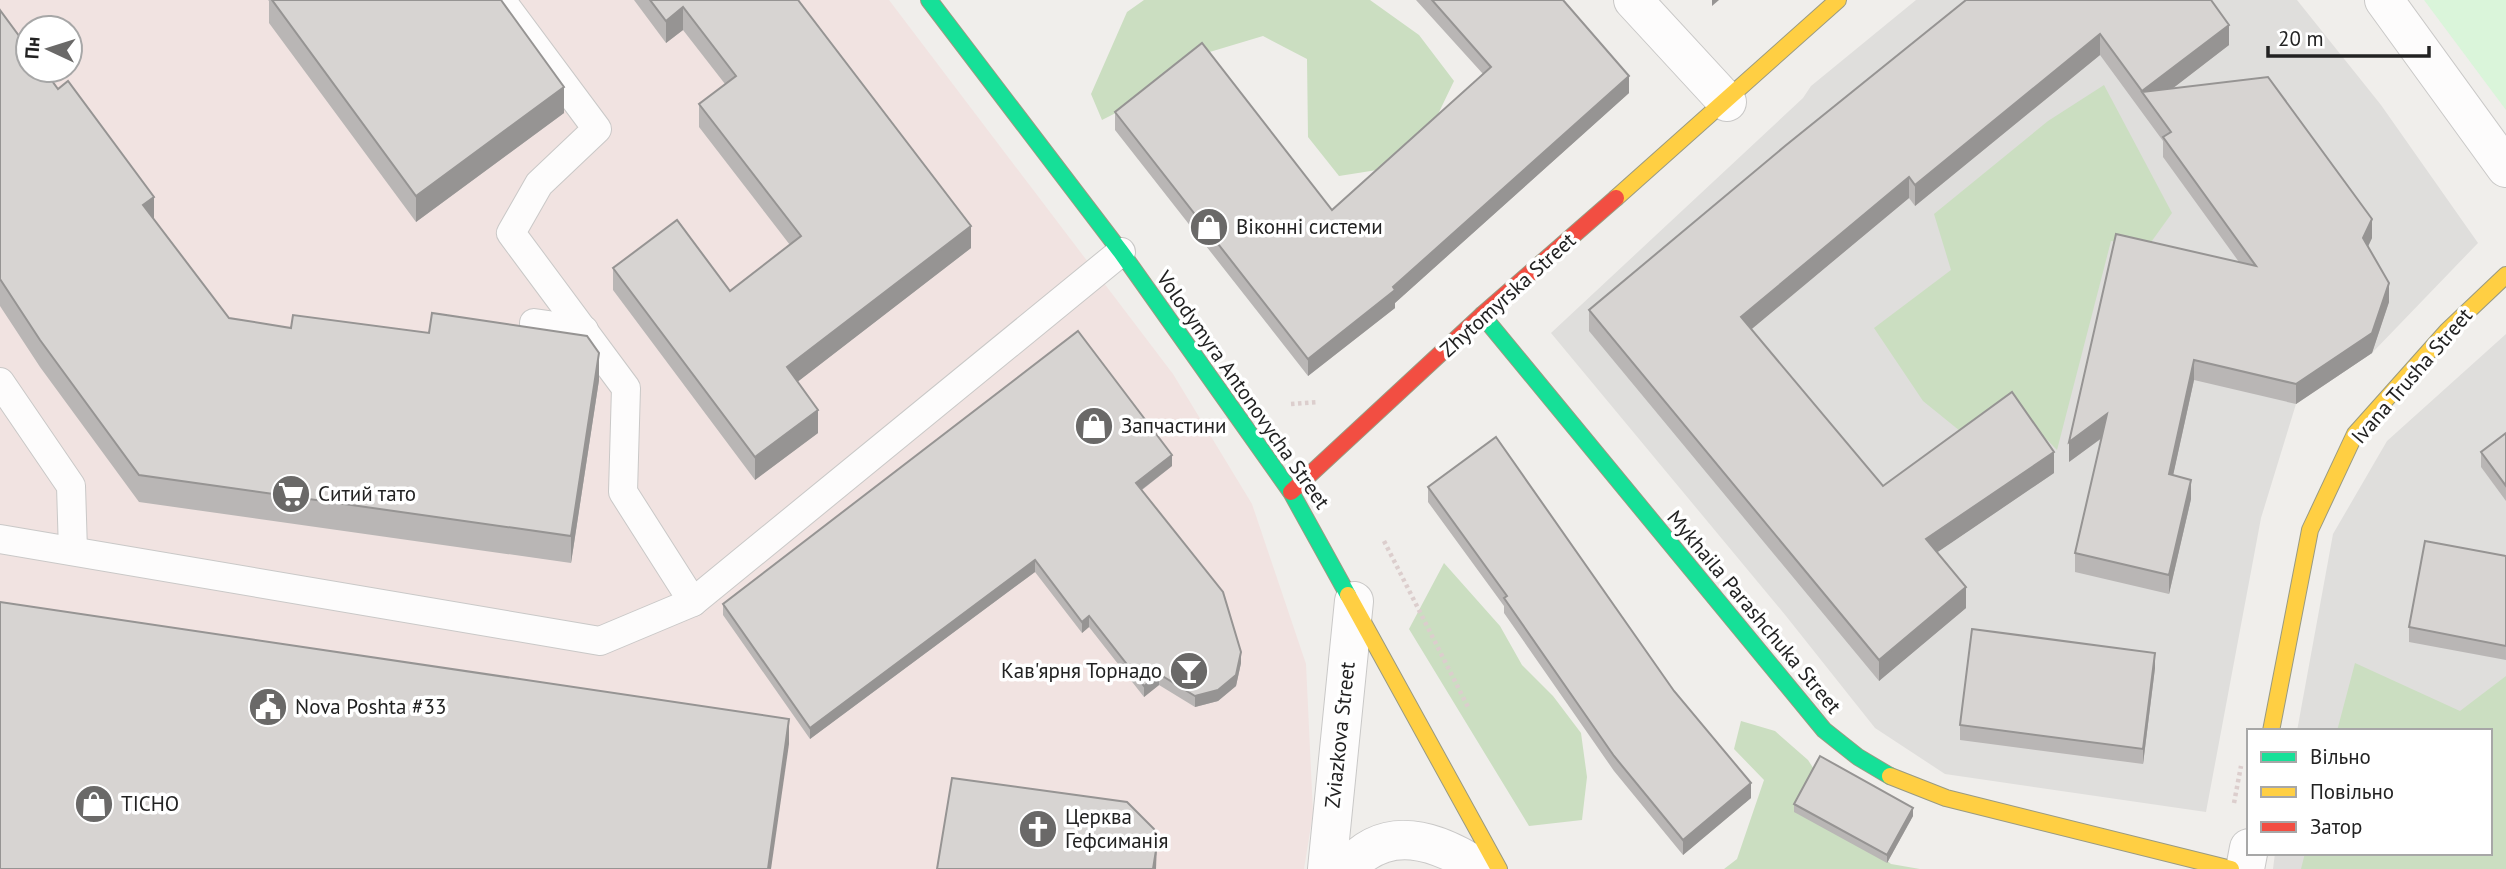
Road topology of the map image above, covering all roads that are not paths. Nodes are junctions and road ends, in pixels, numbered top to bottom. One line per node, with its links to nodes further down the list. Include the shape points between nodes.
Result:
1 (501, 0): 12 (lane, via 597,129 539,184 511,233)
2 (929, 0): 8 (street, Volodymyra Antonovycha Street)
3 (1633, 0): 6 (street)
4 (1838, 0): 6 (street, Zhytomyrska Street)
5 (2384, 0): 7 (street)
6 (1727, 102): 10 (street, Zhytomyrska Street)
7 (2506, 168)
8 (1121, 252): 14 (street, Volodymyra Antonovycha Street); 18 (lane)
9 (2506, 275): 19 (street, Ivana Trusha Street, via 2447,331 2355,434 2310,530)
10 (1482, 316): 14 (street, Zhytomyrska Street); 24 (street, Mykhaila Parashchuka Street, via 1791,692 1824,730 1858,757 1900,782 1946,797)
11 (534, 323): 12 (lane)
12 (584, 330): 18 (lane, via 626,387 623,492)
13 (0, 382): 16 (lane, via 71,486)
14 (1291, 492): 17 (street, Volodymyra Antonovycha Street)
15 (0, 540): 16 (lane)
16 (73, 551): 18 (lane, via 600,642)
17 (1354, 601): 20 (street, Zviazkova Street); 23 (street, Volodymyra Antonovycha Street)
18 (693, 602)
19 (2271, 729)
20 (1326, 869)
21 (1347, 869): 22 (street, via 1395,838 1460,855)
22 (1481, 869)
23 (1499, 869)
24 (2231, 869)

